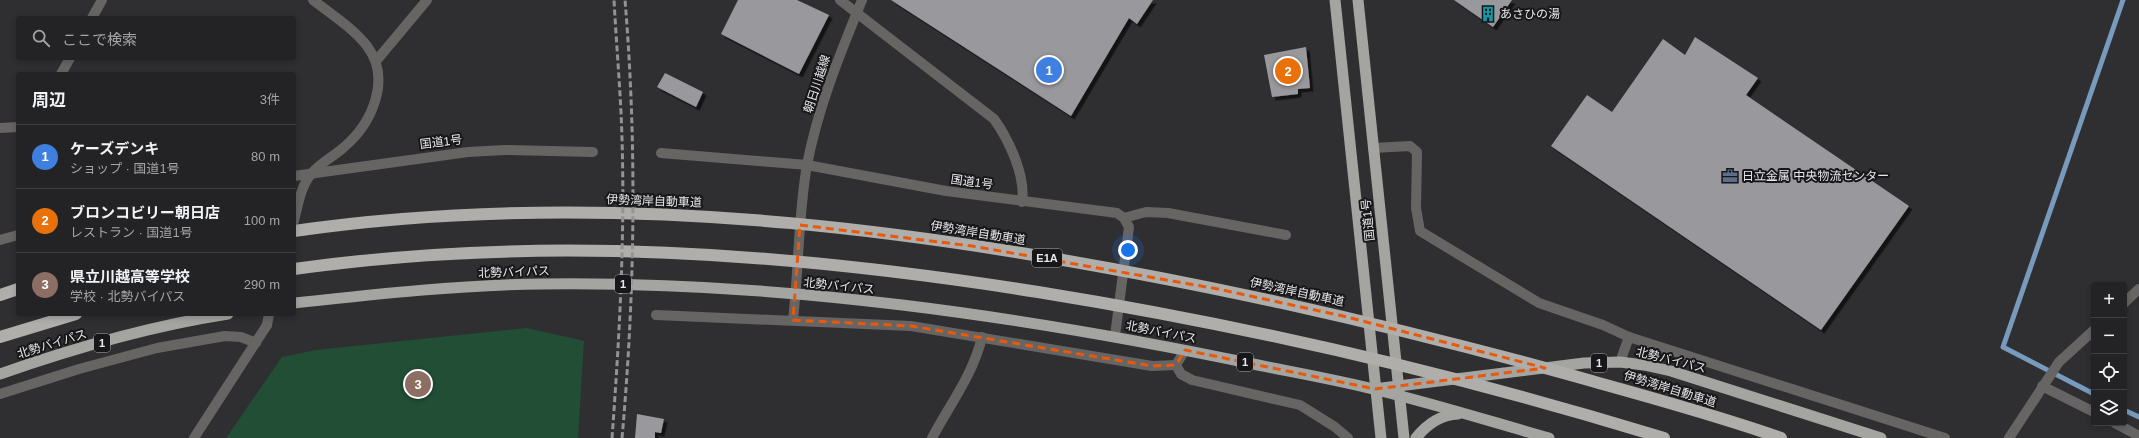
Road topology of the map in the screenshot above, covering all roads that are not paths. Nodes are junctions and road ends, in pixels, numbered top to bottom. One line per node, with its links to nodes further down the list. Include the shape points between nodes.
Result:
1 (102, 0): 9 (street)
2 (313, 0): 11 (street, via 366,45)
3 (427, 0): 11 (street)
4 (840, 0): 8 (street)
5 (862, 0): 8 (street, 朝日川越線)
6 (1335, 0): 50 (highway, 国道1号)
7 (1358, 0): 15 (highway, 国道1号)
8 (857, 12): 18 (street, 朝日川越線, via 827,87); 21 (street, via 994,119 1012,151 1024,190)
9 (93, 16)
10 (69, 60): 12 (street)
11 (376, 61): 19 (street, via 377,96 370,115 360,131 343,148)
12 (62, 72)
13 (16, 127): 14 (street)
14 (0, 128)
15 (1373, 148): 43 (street, via 1410,146 1417,152 1416,208 1420,231 1538,303 1603,325); 51 (highway, 国道1号)
16 (593, 152): 19 (street, 国道1号, via 468,152)
17 (661, 153): 18 (street, 国道1号)
18 (807, 165): 21 (street, 国道1号, via 946,191); 38 (street, via 798,242)
19 (312, 173): 20 (street, 国道1号); 22 (street, via 303,190)
20 (296, 176)
21 (1022, 202): 23 (street, 国道1号, via 1108,211)
22 (296, 214)
23 (1124, 218): 25 (street, via 1146,212 1168,213); 40 (street, via 1129,226 1129,236)
24 (296, 231): 65 (highway, 伊勢湾岸自動車道 / E1A, via 343,224 447,216 550,212 647,214 782,223 972,246 1218,289 1351,318 1495,354)
25 (1286, 235)
26 (16, 236): 27 (street)
27 (0, 240)
28 (296, 269): 64 (highway, via 452,253 553,250 662,252 863,268 976,282 1223,326 1484,387)
29 (2139, 289): 32 (street)
30 (16, 290): 31 (highway)
31 (0, 295)
32 (2127, 300)
33 (296, 304): 40 (highway, 北勢バイパス / 1, via 458,287 637,284 844,299)
34 (656, 315): 38 (street)
35 (69, 316): 41 (highway)
36 (216, 316): 48 (highway, 北勢バイパス / 1, via 130,335 46,358)
37 (269, 316): 44 (street)
38 (793, 320): 42 (street, via 911,326)
39 (2091, 333): 49 (street, via 2059,362)
40 (1114, 336): 45 (highway, 北勢バイパス / 1)
41 (0, 337)
42 (982, 337): 47 (street, via 1152,366); 58 (street, via 960,390)
43 (1629, 337): 46 (street); 67 (street)
44 (256, 343): 52 (street, via 241,337 226,336 157,348); 57 (street)
45 (1185, 350): 47 (street); 50 (highway, 北勢バイパス / 1)
46 (1620, 362): 51 (highway, 北勢バイパス / 1, via 1584,363); 66 (highway, 北勢バイパス / 1, via 1671,371)
47 (1176, 365): 59 (street, via 1181,374 1192,380 1300,405)
48 (0, 374)
49 (2044, 383): 53 (street); 68 (street)
50 (1375, 389): 51 (highway, 北勢バイパス / 1); 60 (highway, 国道1号)
51 (1399, 391): 54 (highway, 北勢バイパス / 1); 61 (highway, 国道1号)
52 (0, 394)
53 (2091, 410)
54 (1463, 414): 62 (highway, via 1439,418 1422,430); 63 (highway, 北勢バイパス / 1)
55 (2121, 426): 56 (street)
56 (2139, 436)
57 (194, 438)
58 (932, 438)
59 (1348, 438)
60 (1381, 438)
61 (1404, 438)
62 (1416, 438)
63 (1549, 438)
64 (1664, 438)
65 (1781, 438)
66 (1881, 438)
67 (1945, 438)
68 (2009, 438)

